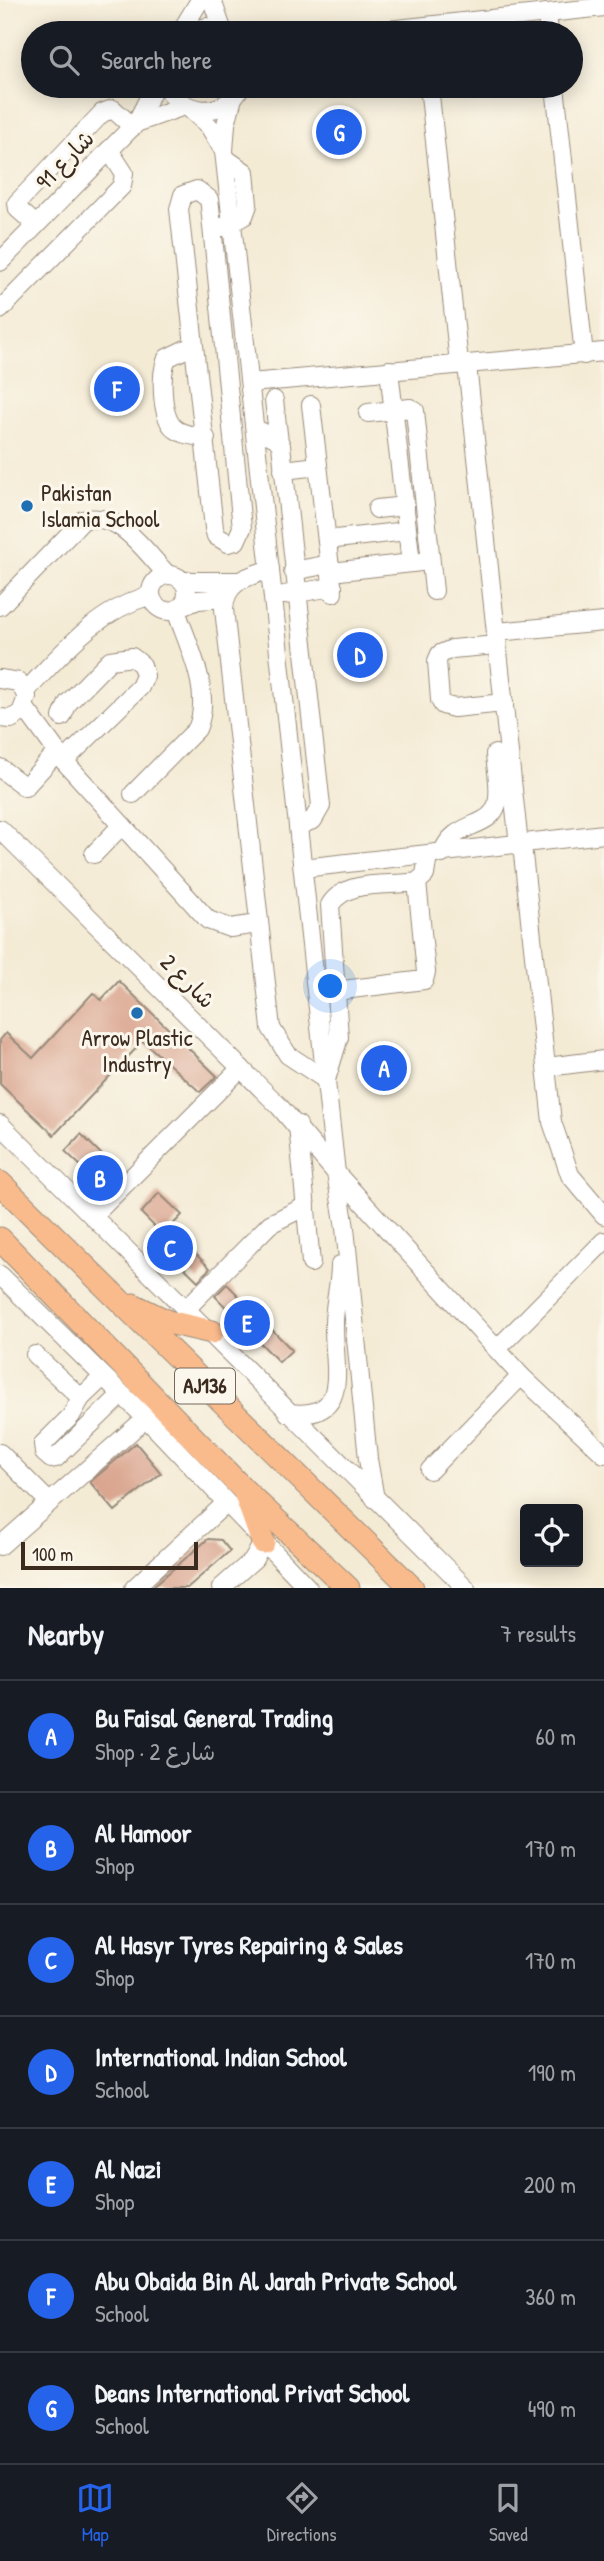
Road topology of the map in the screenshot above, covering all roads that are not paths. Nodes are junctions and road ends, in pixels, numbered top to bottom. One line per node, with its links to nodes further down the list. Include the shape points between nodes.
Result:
1 (200, 0): 5 (street)
2 (212, 0): 6 (street)
3 (604, 7): 4 (street)
4 (547, 13): 7 (street); 8 (street)
5 (188, 21)
6 (220, 21)
7 (489, 21)
8 (548, 21)
9 (149, 98): 16 (street, شارع 91)
10 (174, 98): 15 (street)
11 (230, 98): 15 (street, شارع 91, via 205,111)
12 (236, 98): 18 (street)
13 (430, 98): 28 (street)
14 (556, 98): 27 (street)
15 (187, 107): 16 (street, شارع 91); 18 (street, via 209,126)
16 (134, 125): 17 (street, شارع 91); 19 (street, via 113,109 106,110)
17 (109, 150): 21 (street, شارع 91); 24 (street, via 124,173 122,186)
18 (224, 155): 20 (street)
19 (8, 207): 21 (street)
20 (233, 222): 22 (street); 30 (street)
21 (36, 225): 23 (street, شارع 91)
22 (211, 234): 25 (street, via 209,199 204,193 190,191 179,201 179,209); 42 (street)
23 (2, 256)
24 (0, 310)
25 (192, 346): 36 (street); 36 (street, via 172,353 164,365 167,418 178,431)
26 (604, 352): 27 (street)
27 (584, 355): 28 (street)
28 (463, 364): 29 (street); 63 (street)
29 (389, 370): 30 (street); 33 (street)
30 (250, 383): 35 (street)
31 (274, 400): 37 (street)
32 (311, 405): 38 (street)
33 (394, 410): 34 (street); 40 (street); 46 (street, via 415,411)
34 (368, 412)
35 (255, 429): 37 (street); 44 (street)
36 (206, 438): 42 (street, via 216,536 229,543 236,541)
37 (279, 442): 39 (street)
38 (318, 466): 39 (street); 45 (street)
39 (283, 470): 49 (street)
40 (405, 506): 41 (street); 43 (street)
41 (377, 509)
42 (242, 528): 44 (street)
43 (407, 531): 45 (street); 47 (street)
44 (267, 537): 48 (street)
45 (327, 540): 51 (street)
46 (431, 561): 47 (street); 53 (street)
47 (411, 563): 51 (street)
48 (270, 569): 52 (street); 56 (street)
49 (293, 571): 51 (street); 54 (street)
50 (175, 578): 52 (street); 55 (street, via 157,579); 58 (street, via 113,520 98,516 83,520); 59 (street, via 187,592)
51 (332, 579): 54 (street)
52 (237, 581): 57 (street)
53 (434, 591)
54 (295, 593): 56 (street); 62 (street)
55 (151, 595): 59 (street, via 160,608); 65 (street, via 111,610 94,622)
56 (274, 597): 61 (street)
57 (225, 598): 59 (street, via 198,600); 85 (street)
58 (0, 606)
59 (178, 608): 71 (street, via 201,689 202,716 192,734)
60 (604, 622): 63 (street)
61 (279, 632): 62 (street); 73 (street)
62 (299, 633): 73 (street, via 321,806 313,820)
63 (497, 639): 66 (street); 66 (street, via 440,654 440,700 454,708)
64 (0, 679): 65 (street, via 13,679)
65 (25, 700): 67 (street, via 16,717); 68 (street)
66 (504, 703): 76 (street)
67 (0, 719)
68 (56, 750): 68 (street, via 64,707 106,663 132,657 142,665 143,682); 70 (street, via 25,787); 72 (street)
69 (495, 754): 78 (street, via 498,794 494,811 451,835)
70 (0, 768)
71 (133, 794)
72 (122, 825): 77 (street); 85 (street, via 208,920 230,928)
73 (298, 826): 80 (street)
74 (0, 829): 89 (street, شارع 2)
75 (604, 834): 76 (street)
76 (520, 845): 78 (street); 88 (street)
77 (94, 854)
78 (435, 854): 79 (street); 81 (street)
79 (341, 864): 80 (street); 82 (street)
80 (303, 868): 83 (street)
81 (417, 882): 82 (street); 86 (street, via 424,980)
82 (351, 888): 84 (street, via 335,897)
83 (307, 906): 84 (street); 90 (street)
84 (328, 914): 86 (street)
85 (258, 924): 90 (street, via 271,1028 288,1055)
86 (335, 990): 90 (street, via 339,1037)
87 (604, 1060): 88 (street)
88 (547, 1066): 96 (street, via 551,1122 562,1158 581,1190)
89 (241, 1068): 92 (street, شارع 2); 97 (street)
90 (326, 1080): 93 (street)
91 (0, 1125): 97 (street)
92 (298, 1125): 93 (street, شارع 2); 95 (street)
93 (336, 1173): 98 (street); 106 (street, شارع 2)
94 (0, 1183): 103 (main road, AJ136)
95 (306, 1206): 101 (street); 104 (street, via 270,1224)
96 (604, 1215)
97 (93, 1216): 104 (street)
98 (341, 1216): 112 (street, via 334,1325 336,1390 324,1409 313,1414); 118 (street)
99 (0, 1239): 117 (main road, AJ136)
100 (604, 1241): 106 (street)
101 (311, 1263)
102 (3, 1285): 109 (street)
103 (110, 1293): 105 (main road, via 168,1322); 126 (main road, AJ136)
104 (187, 1308): 105 (street)
105 (212, 1332): 112 (street)
106 (496, 1349): 108 (street, شارع 2)
107 (35, 1355): 111 (street)
108 (521, 1376): 115 (street, شارع 2); 116 (street)
109 (103, 1377): 110 (street); 111 (street)
110 (121, 1395): 111 (street, via 51,1459 43,1444 71,1416); 113 (street)
111 (81, 1398)
112 (288, 1413): 118 (street)
113 (146, 1418): 117 (street); 119 (street)
114 (0, 1453): 119 (street)
115 (604, 1454)
116 (430, 1470)
117 (234, 1496): 120 (main road); 122 (street); 125 (main road, AJ136)
118 (375, 1499): 127 (street)
119 (48, 1502): 121 (street)
120 (263, 1542): 123 (street, via 254,1559); 124 (street)
121 (0, 1546)
122 (134, 1588)
123 (221, 1588)
124 (308, 1588)
125 (348, 1588)
126 (412, 1588)
127 (466, 1588)

